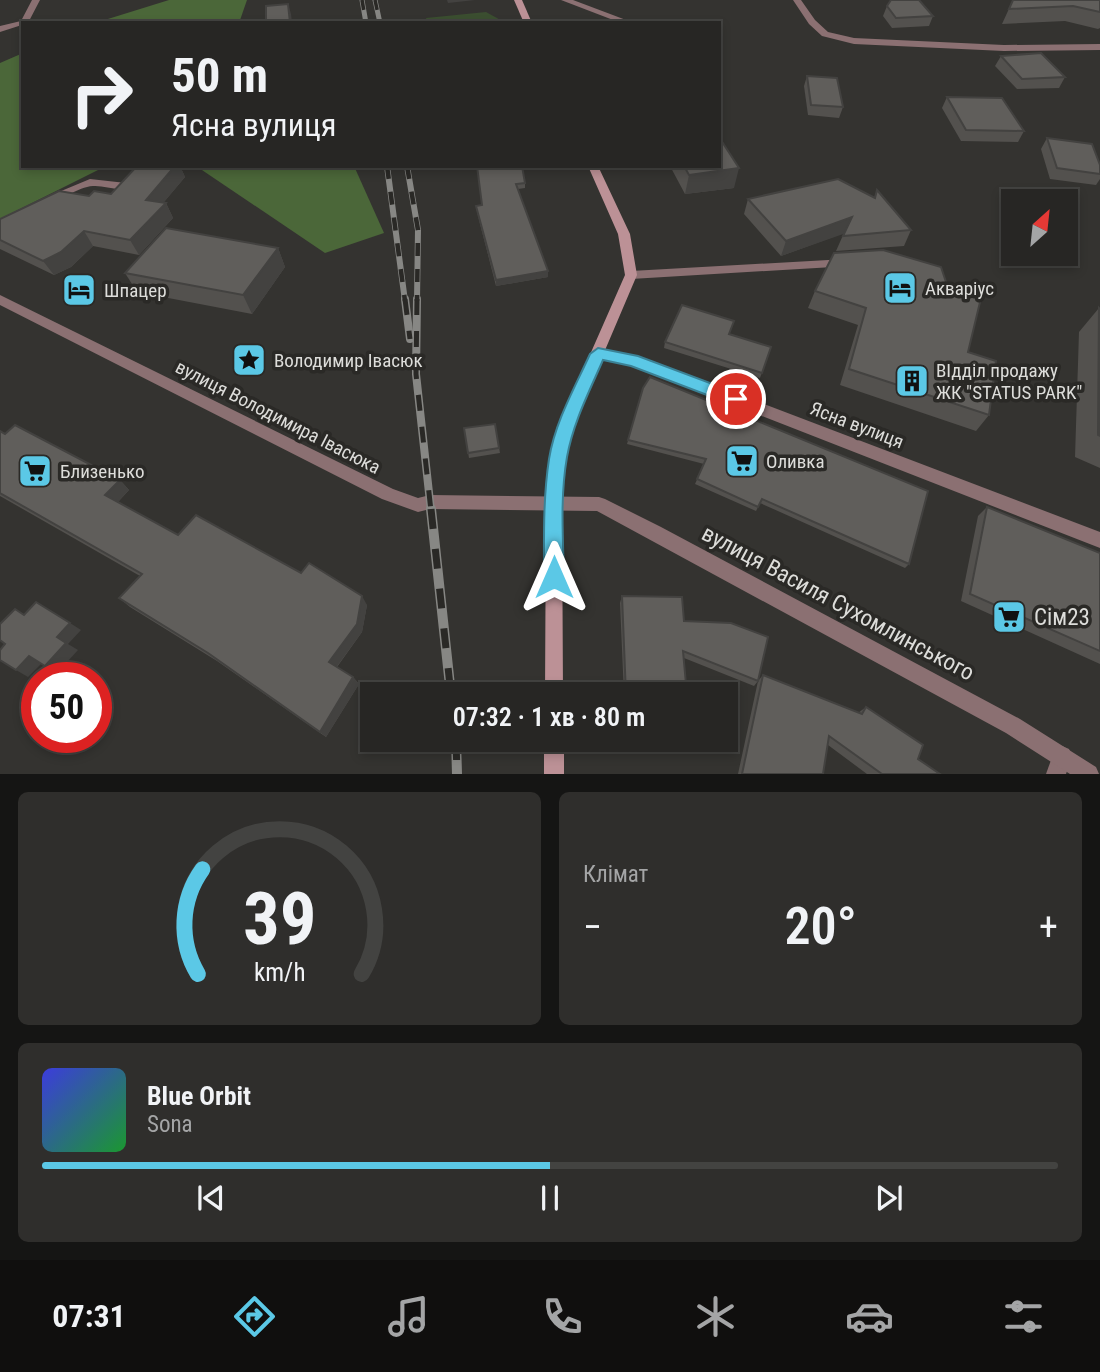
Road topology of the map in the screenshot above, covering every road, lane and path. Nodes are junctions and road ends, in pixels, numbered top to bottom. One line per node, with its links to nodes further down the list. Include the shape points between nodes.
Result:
1 (36, 0): 5 (street)
2 (518, 0): 6 (main road)
3 (565, 0): 7 (street)
4 (797, 0): 10 (street, via 825,33 854,41)
5 (24, 21)
6 (527, 21)
7 (625, 21)
8 (21, 24): 9 (street)
9 (0, 29)
10 (1100, 47)
11 (594, 168): 15 (main road, via 624,234)
12 (126, 186): 13 (street, via 90,182)
13 (34, 206)
14 (857, 262): 15 (street)
15 (631, 275): 17 (main road)
16 (0, 300): 18 (street, вулиця Володимира Івасюка, via 418,505)
17 (598, 354): 18 (main road, via 563,436); 19 (street, Ясна вулиця, via 633,360)
18 (554, 502): 20 (main road); 22 (street, вулиця Василя Сухомлинського, via 599,505 655,532 1013,726)
19 (1100, 540)
20 (554, 682)
21 (554, 752): 23 (main road)
22 (1059, 765): 24 (street, вулиця Василя Сухомлинського)
23 (555, 774)
24 (1089, 774)

